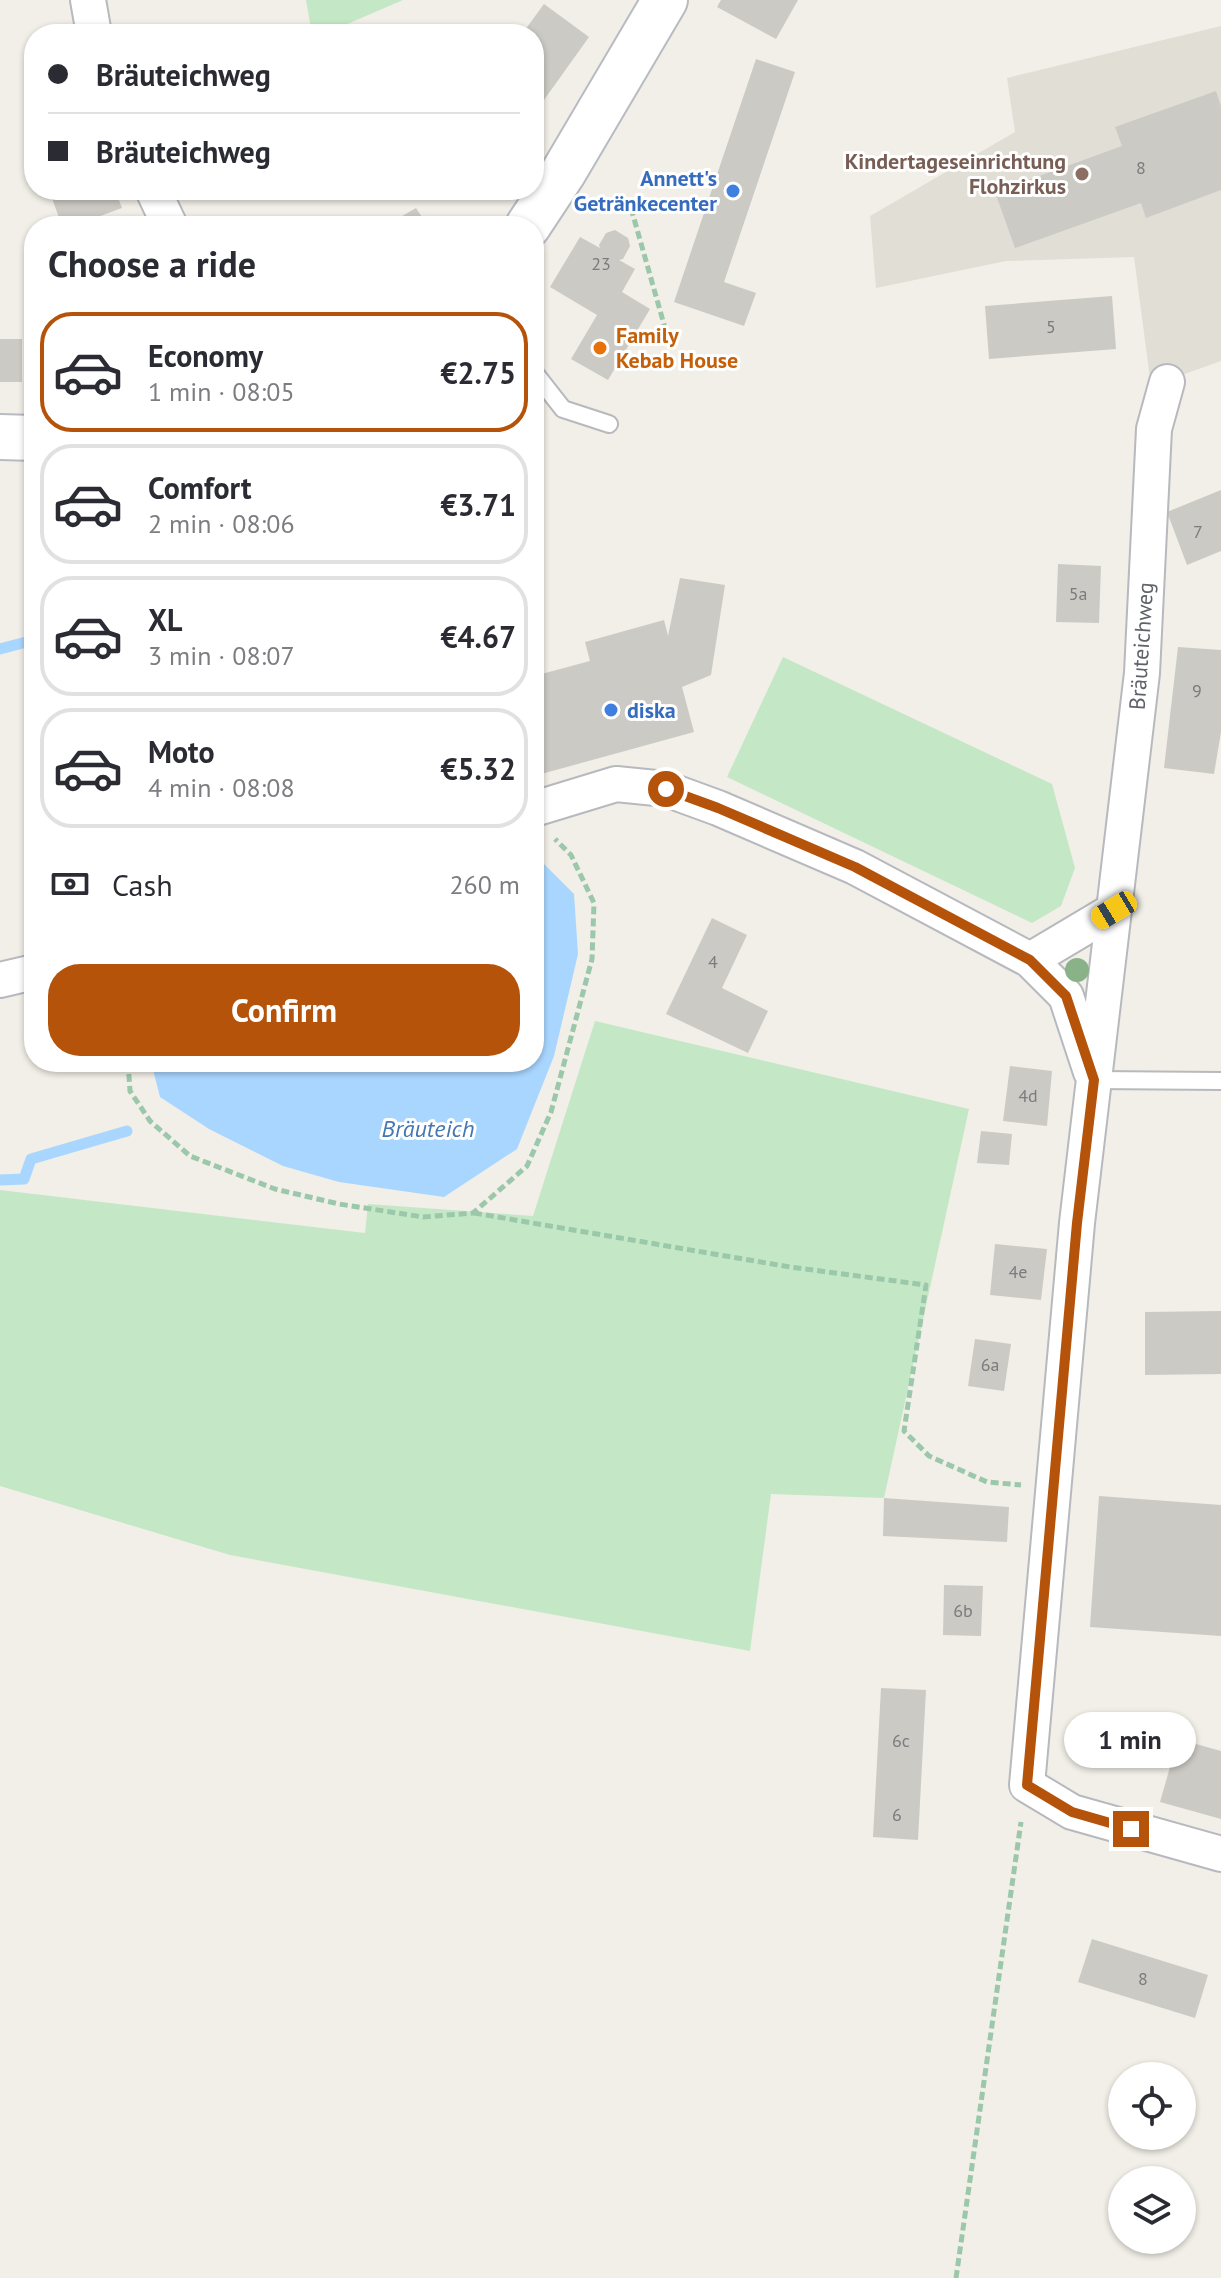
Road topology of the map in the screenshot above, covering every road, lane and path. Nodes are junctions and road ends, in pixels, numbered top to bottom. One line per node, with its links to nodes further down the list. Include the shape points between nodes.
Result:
1 (88, 0): 3 (street)
2 (665, 0): 5 (street)
3 (92, 24)
4 (631, 208): 6 (path)
5 (535, 216)
6 (665, 328)
7 (1167, 382): 14 (street, Bräuteichweg, via 1154,429 1142,673)
8 (544, 385): 9 (lane, via 563,409)
9 (609, 424)
10 (0, 437): 11 (street)
11 (24, 438)
12 (544, 820): 15 (street, Bräuteichweg, via 616,784 666,789 855,867)
13 (544, 823): 21 (path, via 571,855 594,903 592,959 551,1112 527,1166)
14 (1114, 910): 15 (street); 19 (street, Bräuteichweg)
15 (1030, 960): 19 (street, Bräuteichweg, via 1066,996)
16 (24, 974): 17 (street)
17 (0, 980)
18 (129, 1072): 21 (path, via 130,1091 150,1121 190,1156 275,1189 339,1204 423,1217)
19 (1094, 1080): 20 (lane); 22 (street, Bräuteichweg)
20 (1221, 1081)
21 (473, 1213): 22 (path, via 926,1285 904,1431 929,1456 987,1482)
22 (1053, 1488): 23 (street, Bräuteichweg)
23 (1027, 1785): 24 (street, via 1072,1812); 25 (path)
24 (1221, 1854)
25 (956, 2278)

